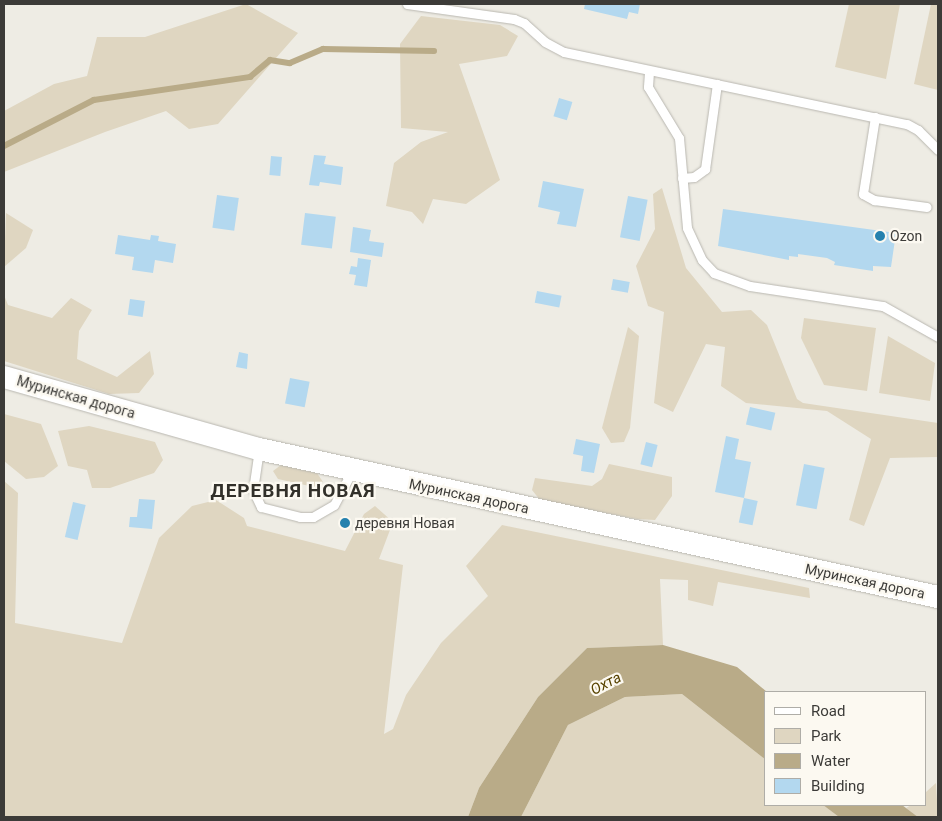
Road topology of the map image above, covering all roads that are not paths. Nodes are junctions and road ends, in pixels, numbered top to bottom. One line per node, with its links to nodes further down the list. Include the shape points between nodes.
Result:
1 (407, 4): 2 (lane, via 514,19 524,23 544,42 564,52)
2 (649, 72): 3 (lane); 6 (lane, via 648,87 679,138)
3 (718, 84): 4 (lane); 6 (lane, via 705,169 694,177)
4 (875, 117): 5 (lane, via 918,130); 7 (lane, via 863,194 874,200)
5 (938, 150)
6 (682, 178): 8 (lane, via 687,228 702,260 714,273 750,286 884,306)
7 (927, 207)
8 (938, 337)
9 (4, 377): 10 (street, Муринская дорога)
10 (259, 449): 11 (street, Муринская дорога); 11 (lane, via 253,490 261,506 300,517 313,517 334,505)
11 (353, 470): 12 (street, Муринская дорога)
12 (938, 597)

